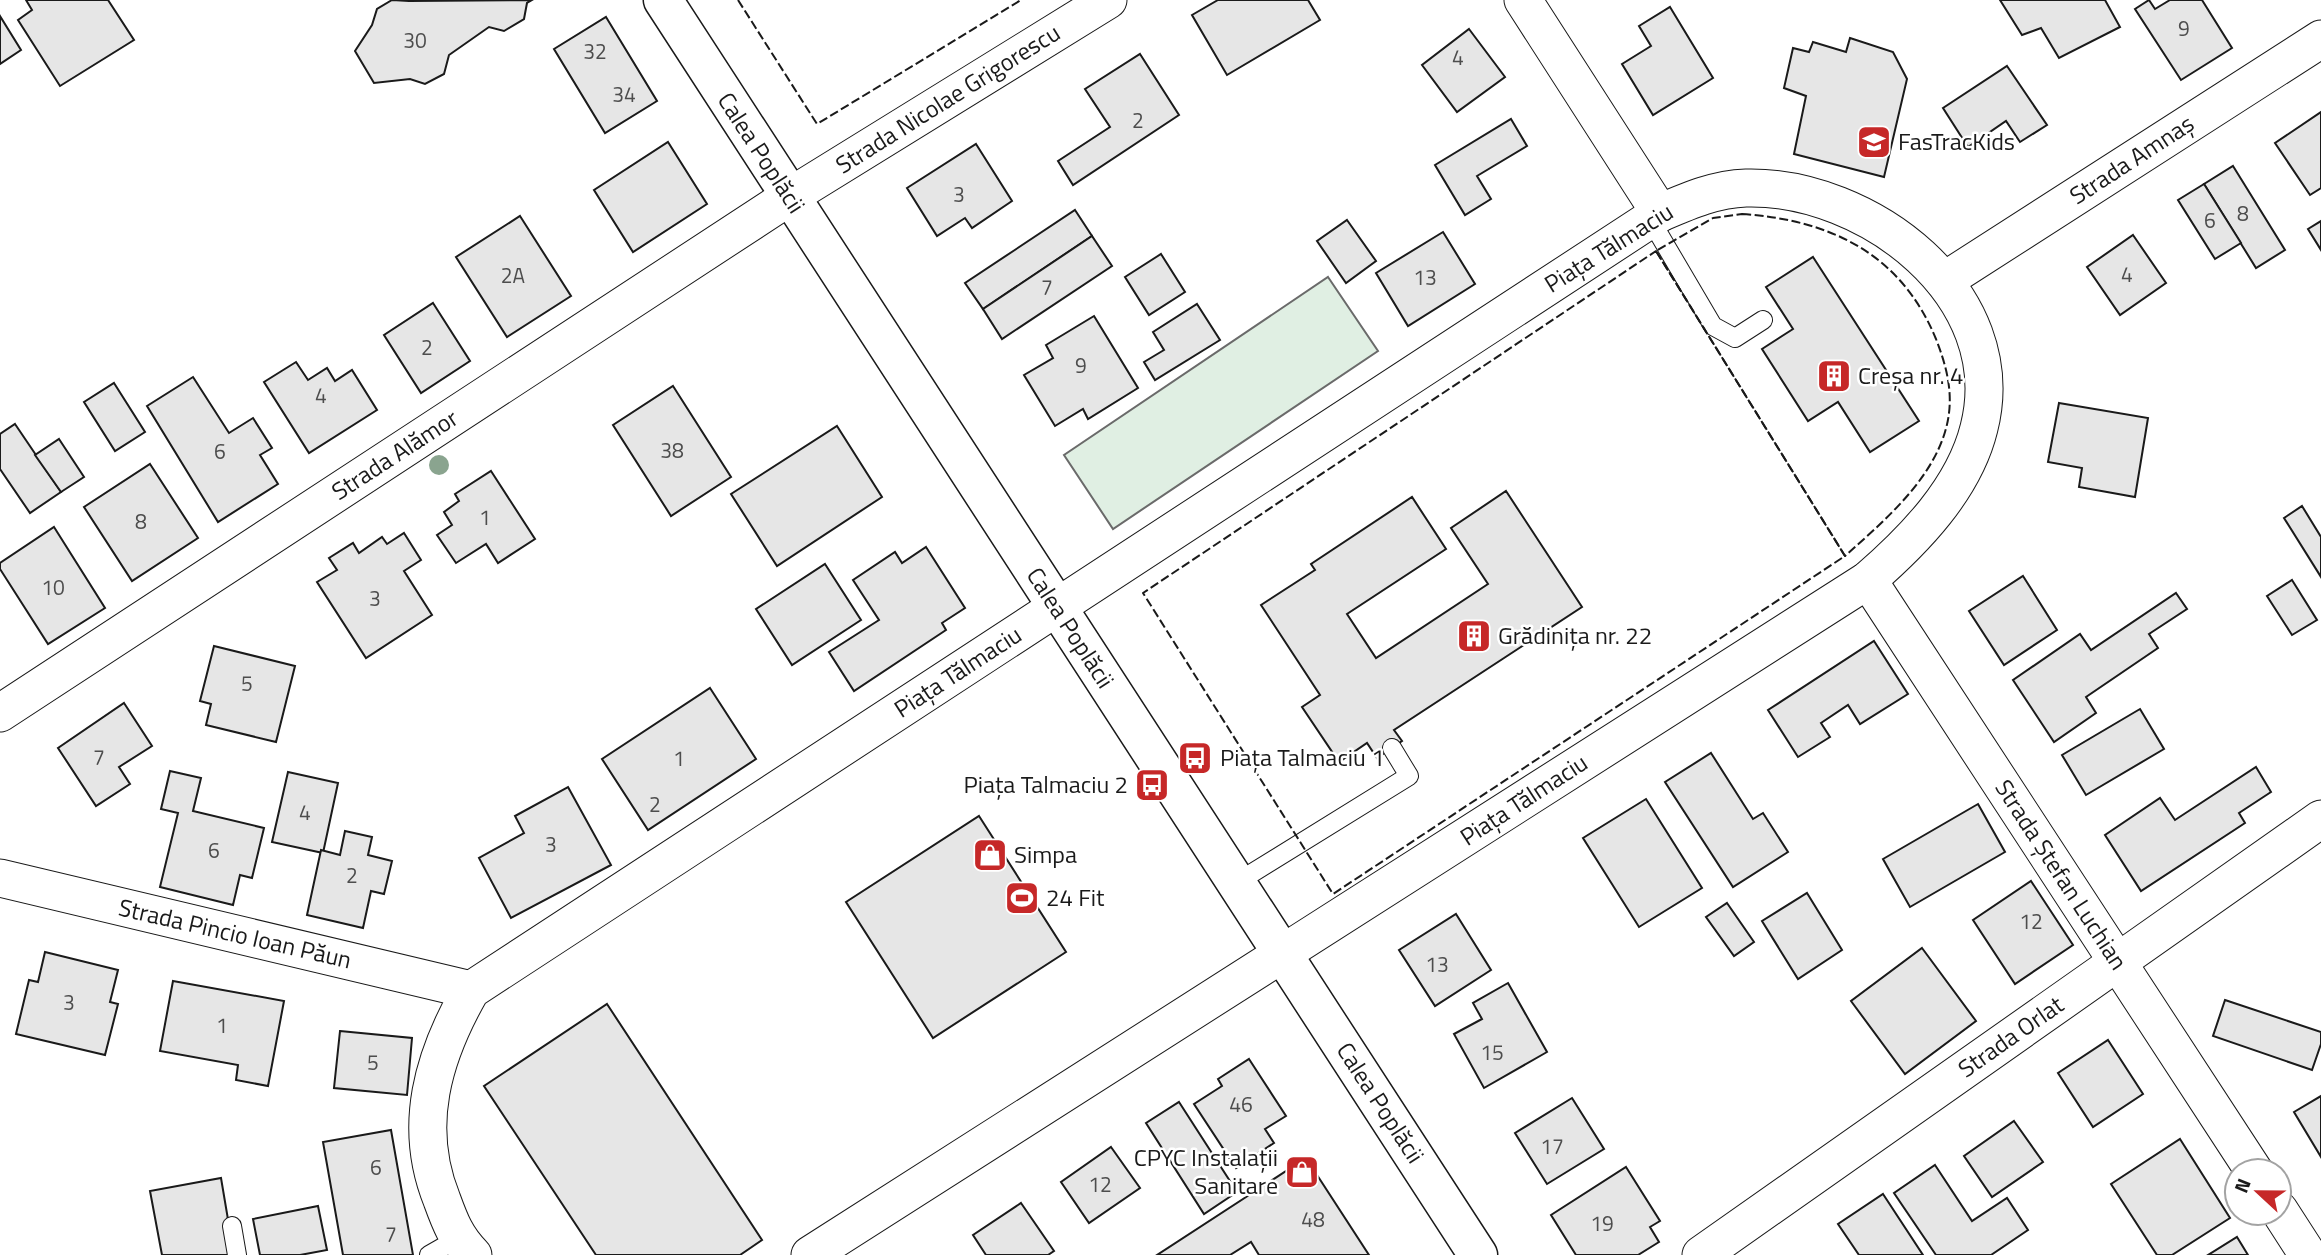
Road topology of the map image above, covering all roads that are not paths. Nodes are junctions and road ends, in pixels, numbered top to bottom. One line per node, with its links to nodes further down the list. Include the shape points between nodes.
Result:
1 (663, 0): 5 (main road, Calea Poplăcii)
2 (1108, 0): 5 (street, Strada Nicolae Grigorescu)
3 (1523, 0): 6 (street)
4 (2321, 39): 7 (street, Strada Amnaș)
5 (789, 197): 10 (main road, Calea Poplăcii); 11 (street, Strada Alămor)
6 (1655, 216): 7 (street, Piața Tălmaciu, via 1699,195 1745,188 1821,198 1861,214 1921,253); 8 (lane, via 1713,326 1735,338); 10 (street, Piața Tălmaciu)
7 (1944, 281): 9 (street, Piața Tălmaciu, via 1965,315 1979,354 1985,391 1979,429 1962,470 1937,509)
8 (1763, 320)
9 (1868, 580): 16 (street, Piața Tălmaciu); 17 (street, Strada Ștefan Luchian)
10 (1056, 608): 15 (main road, Calea Poplăcii); 18 (street, Piața Tălmaciu)
11 (0, 713)
12 (1392, 748): 15 (lane, via 1409,776)
13 (2321, 819): 17 (street, Strada Orlat)
14 (0, 878): 18 (street, Strada Pincio Ioan Păun)
15 (1236, 883): 16 (main road, Calea Poplăcii)
16 (1283, 954): 24 (street, Piața Tălmaciu); 25 (main road, Calea Poplăcii)
17 (2116, 961): 19 (street, Strada Ștefan Luchian); 26 (street, Strada Orlat)
18 (471, 990): 22 (street, Piața Tălmaciu, via 449,1029 432,1076 426,1131)
19 (2244, 1157)
20 (232, 1226): 23 (lane)
21 (2290, 1227): 27 (street)
22 (453, 1250)
23 (237, 1255)
24 (810, 1255)
25 (1479, 1255)
26 (1701, 1255)
27 (2308, 1255)

